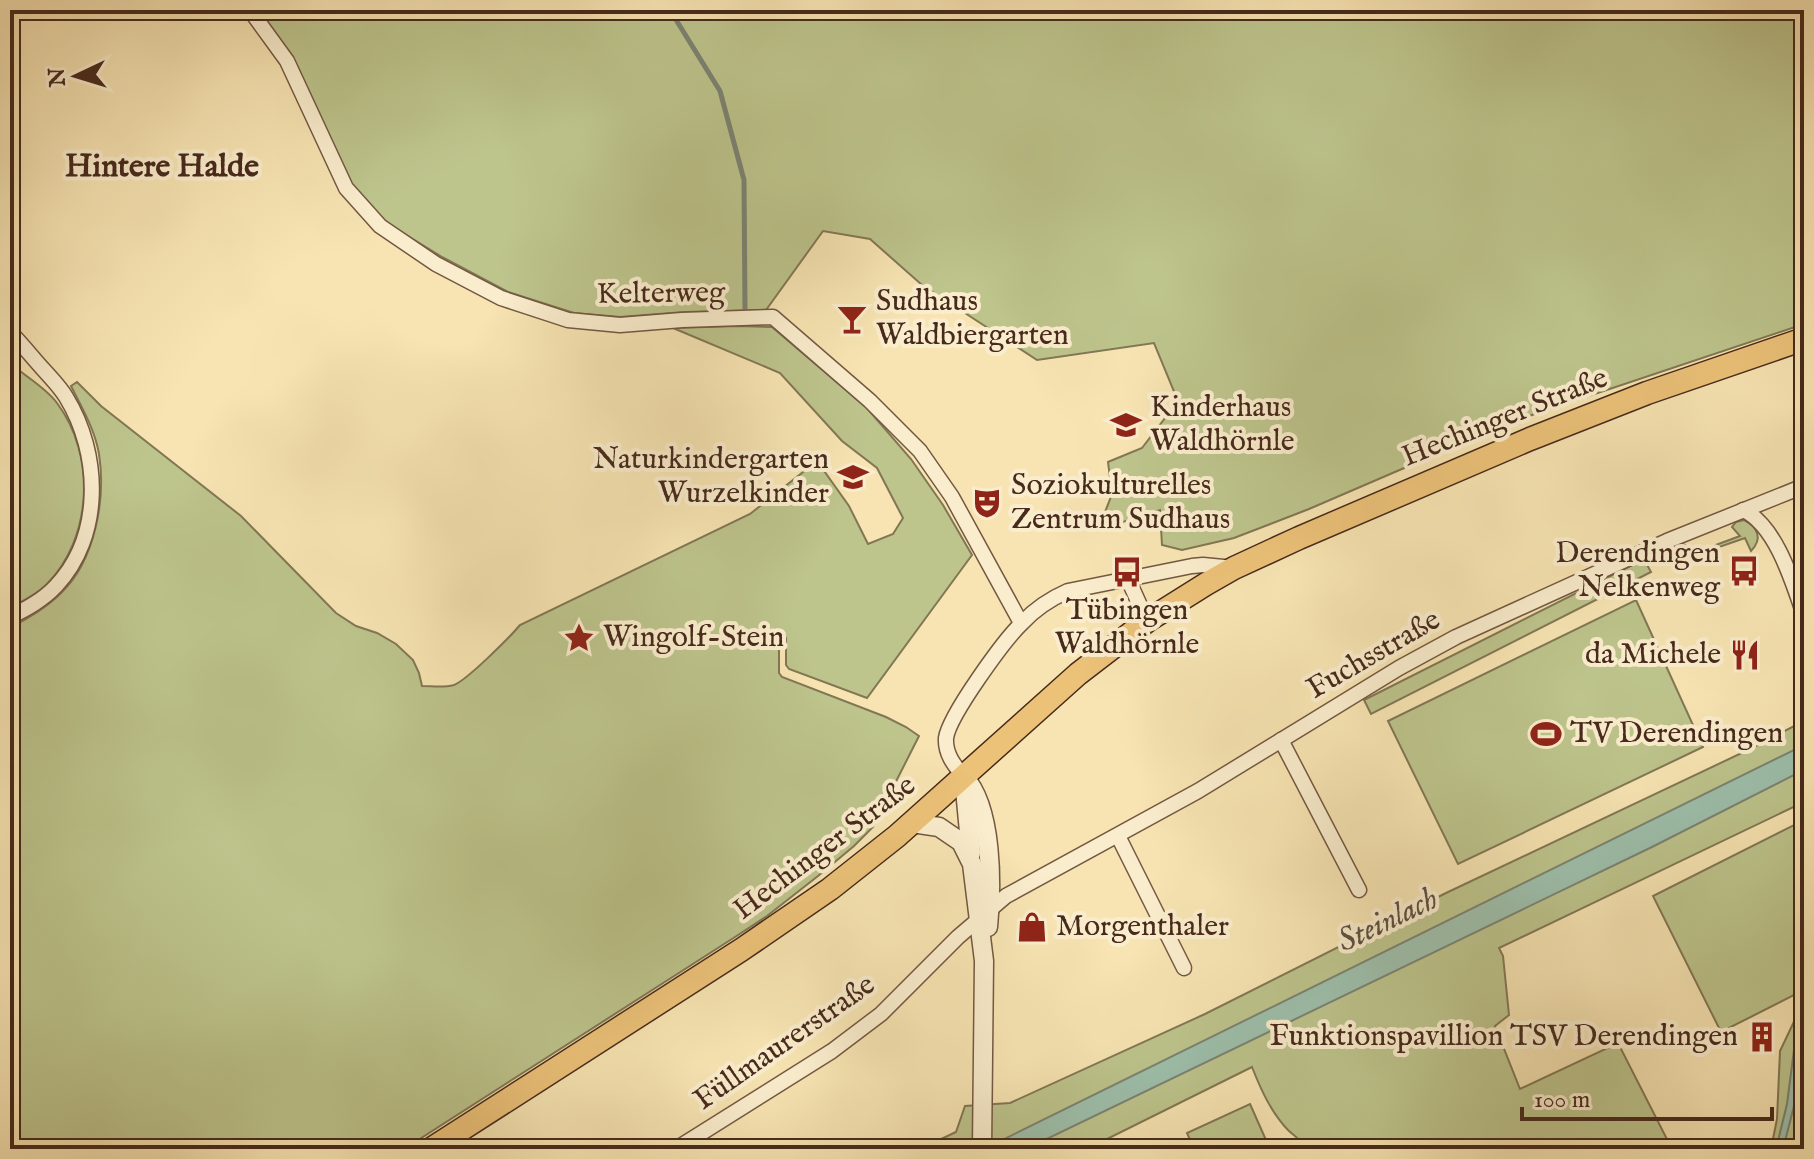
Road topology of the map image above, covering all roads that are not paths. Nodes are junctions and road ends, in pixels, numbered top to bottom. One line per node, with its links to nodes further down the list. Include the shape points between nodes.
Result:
1 (250, 10): 11 (street, Kelterweg, via 287,61 346,188 380,226 436,264 501,298 568,320 620,325 773,317 920,451 952,497)
2 (10, 332): 9 (street, via 65,394 83,432 93,496 89,522 68,570 33,605)
3 (1804, 339): 6 (main road, Hechinger Straße, via 1530,439)
4 (1804, 486): 5 (street, Fuchsstraße)
5 (1743, 510): 8 (street, via 1767,531); 12 (street, Fuchsstraße, via 1456,637)
6 (1234, 568): 7 (street, Hechinger Straße, via 1203,565); 10 (main road, Hechinger Straße)
7 (1128, 579): 10 (street); 11 (street, Hechinger Straße, via 1068,591)
8 (1804, 615)
9 (10, 617)
10 (1147, 621): 13 (main road, Hechinger Straße, via 1078,674)
11 (1021, 623): 13 (street, Hechinger Straße, via 950,725 949,758)
12 (1281, 740): 15 (street, Fuchsstraße); 17 (street)
13 (964, 777): 14 (main road, Hechinger Straße); 16 (street); 18 (street, via 974,787 986,826)
14 (912, 823): 16 (street, via 939,827 961,842); 20 (main road, Hechinger Straße, via 773,929)
15 (1118, 836): 18 (street, Fuchsstraße, via 1006,896); 19 (street)
16 (972, 864): 18 (street)
17 (1359, 890)
18 (984, 915): 21 (street, Füllmaurerstraße, via 881,1014); 22 (street)
19 (1184, 968)
20 (431, 1149)
21 (676, 1149)
22 (982, 1149)

